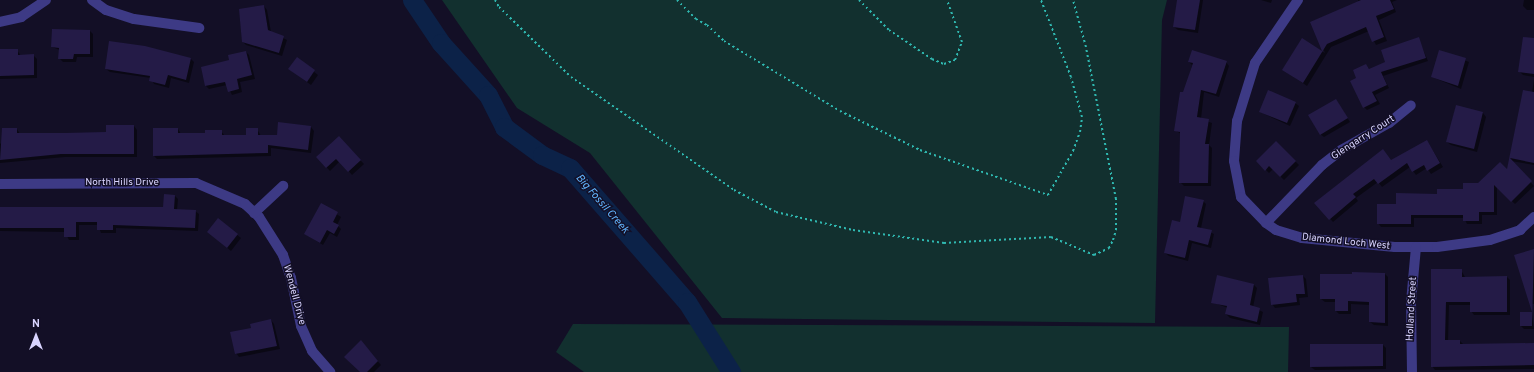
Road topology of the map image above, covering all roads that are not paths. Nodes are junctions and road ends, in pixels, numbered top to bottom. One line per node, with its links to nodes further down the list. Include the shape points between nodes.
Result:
1 (46, 0): 4 (street, via 21,17)
2 (92, 0): 5 (street, via 106,10 134,19)
3 (1298, 0): 12 (street, Diamond Loch West, via 1255,63 1236,122 1234,161 1241,197)
4 (0, 22)
5 (198, 28)
6 (1411, 104): 12 (street, Glengarry Court, via 1389,123 1341,150 1322,165)
7 (0, 184): 9 (street, North Hills Drive, via 196,183)
8 (283, 186): 10 (street)
9 (240, 202): 10 (street, Wendell Drive)
10 (254, 213): 14 (street, Wendell Drive, via 283,255 291,278 301,326 312,351)
11 (1534, 217): 13 (street, Diamond Loch West, via 1520,230 1490,240)
12 (1266, 224): 13 (street, Diamond Loch West, via 1302,238)
13 (1416, 246): 15 (street, Holland Street, via 1411,302)
14 (330, 372)
15 (1412, 372)

